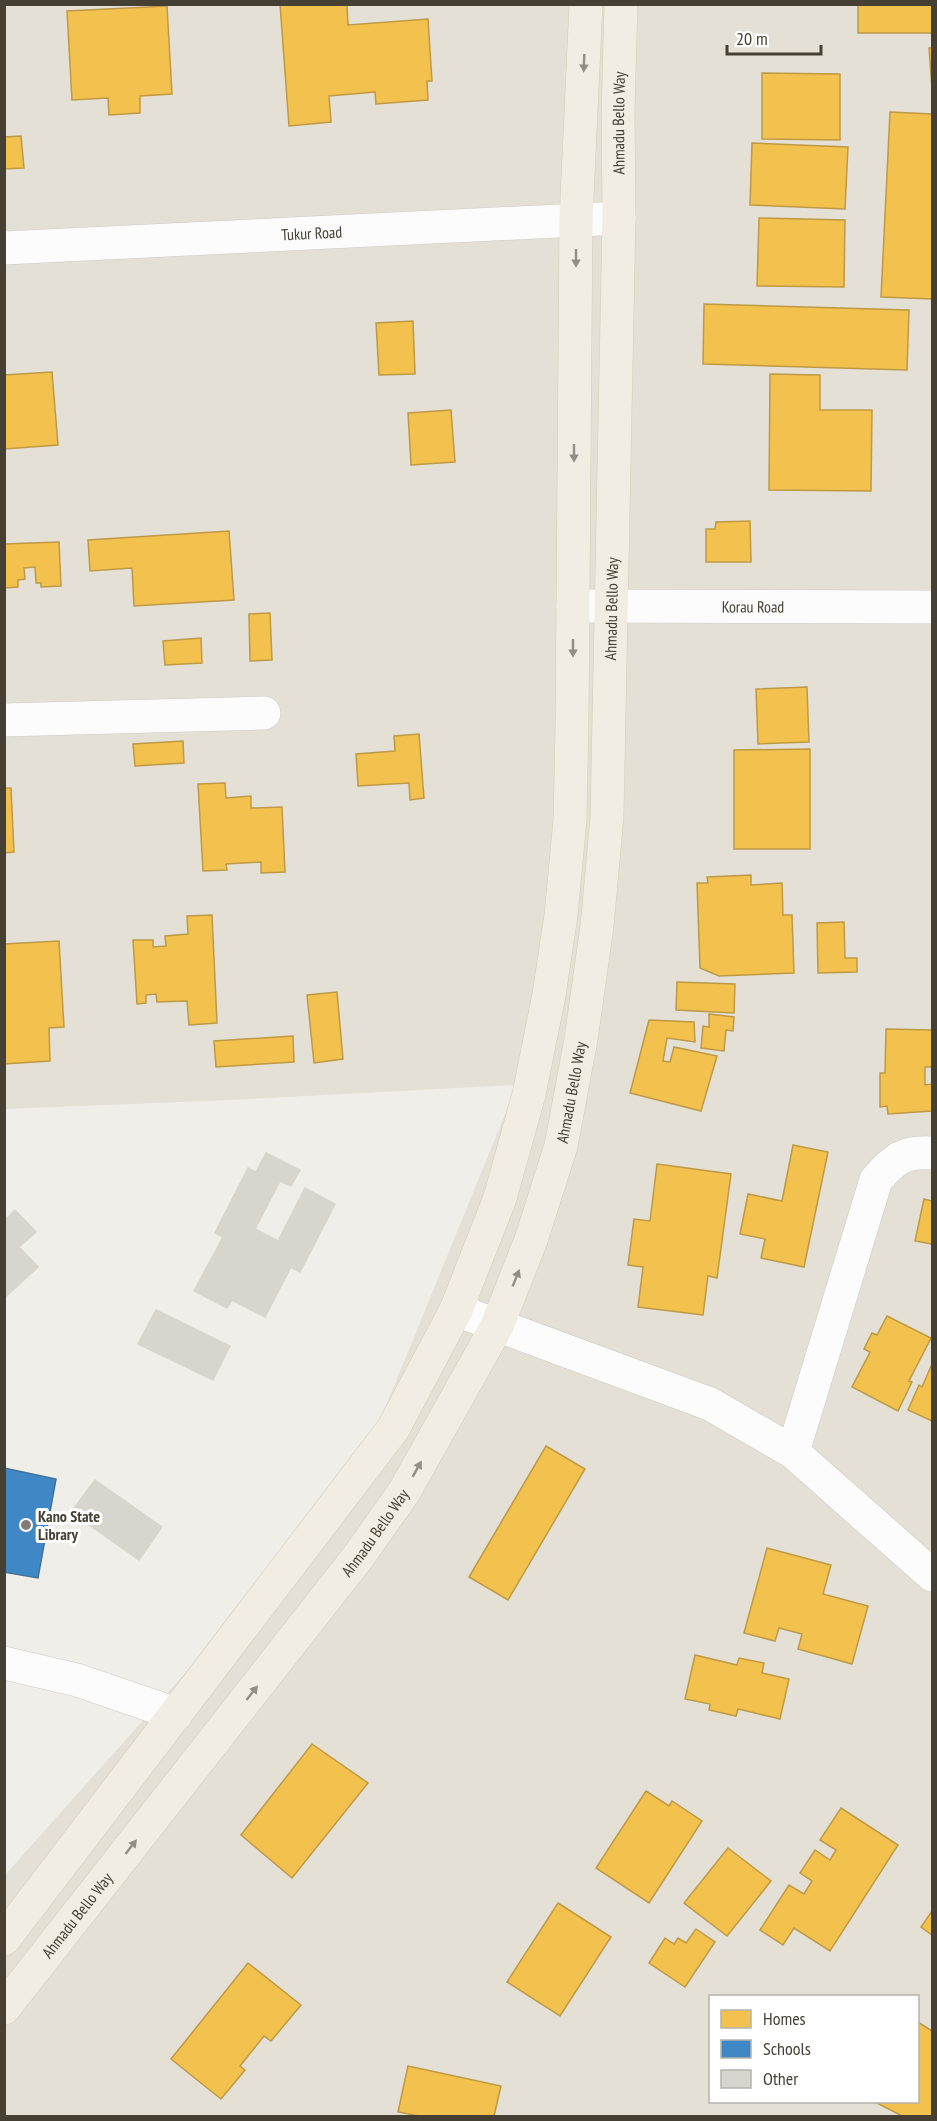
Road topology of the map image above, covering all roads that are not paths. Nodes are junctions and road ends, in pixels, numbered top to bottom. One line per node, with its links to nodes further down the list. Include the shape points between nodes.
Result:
1 (586, 4): 4 (main road, one-way to 4)
2 (621, 4): 3 (main road, Ahmadu Bello Way)
3 (619, 218): 4 (street, Tukur Road); 7 (main road, Ahmadu Bello Way)
4 (576, 219): 5 (street, Tukur Road); 6 (main road, one-way to 6)
5 (4, 248)
6 (573, 606): 7 (street, Korau Road); 12 (main road, one-way to 12, via 570,820 549,995 529,1094 500,1198)
7 (611, 606): 8 (street, Korau Road); 13 (main road, Ahmadu Bello Way, one-way to 7, via 531,1240 561,1146 581,1039 607,817)
8 (933, 607)
9 (264, 713): 10 (street)
10 (4, 720)
11 (933, 1153): 14 (street, via 917,1152 892,1161 876,1180)
12 (456, 1310): 13 (street); 17 (main road, via 393,1429)
13 (497, 1326): 14 (street, via 710,1404); 19 (main road, Ahmadu Bello Way, one-way to 13, via 365,1548 404,1492)
14 (793, 1452): 15 (street)
15 (933, 1575)
16 (4, 1663): 17 (street, via 76,1680)
17 (176, 1714): 18 (main road)
18 (4, 1939)
19 (4, 2008)

